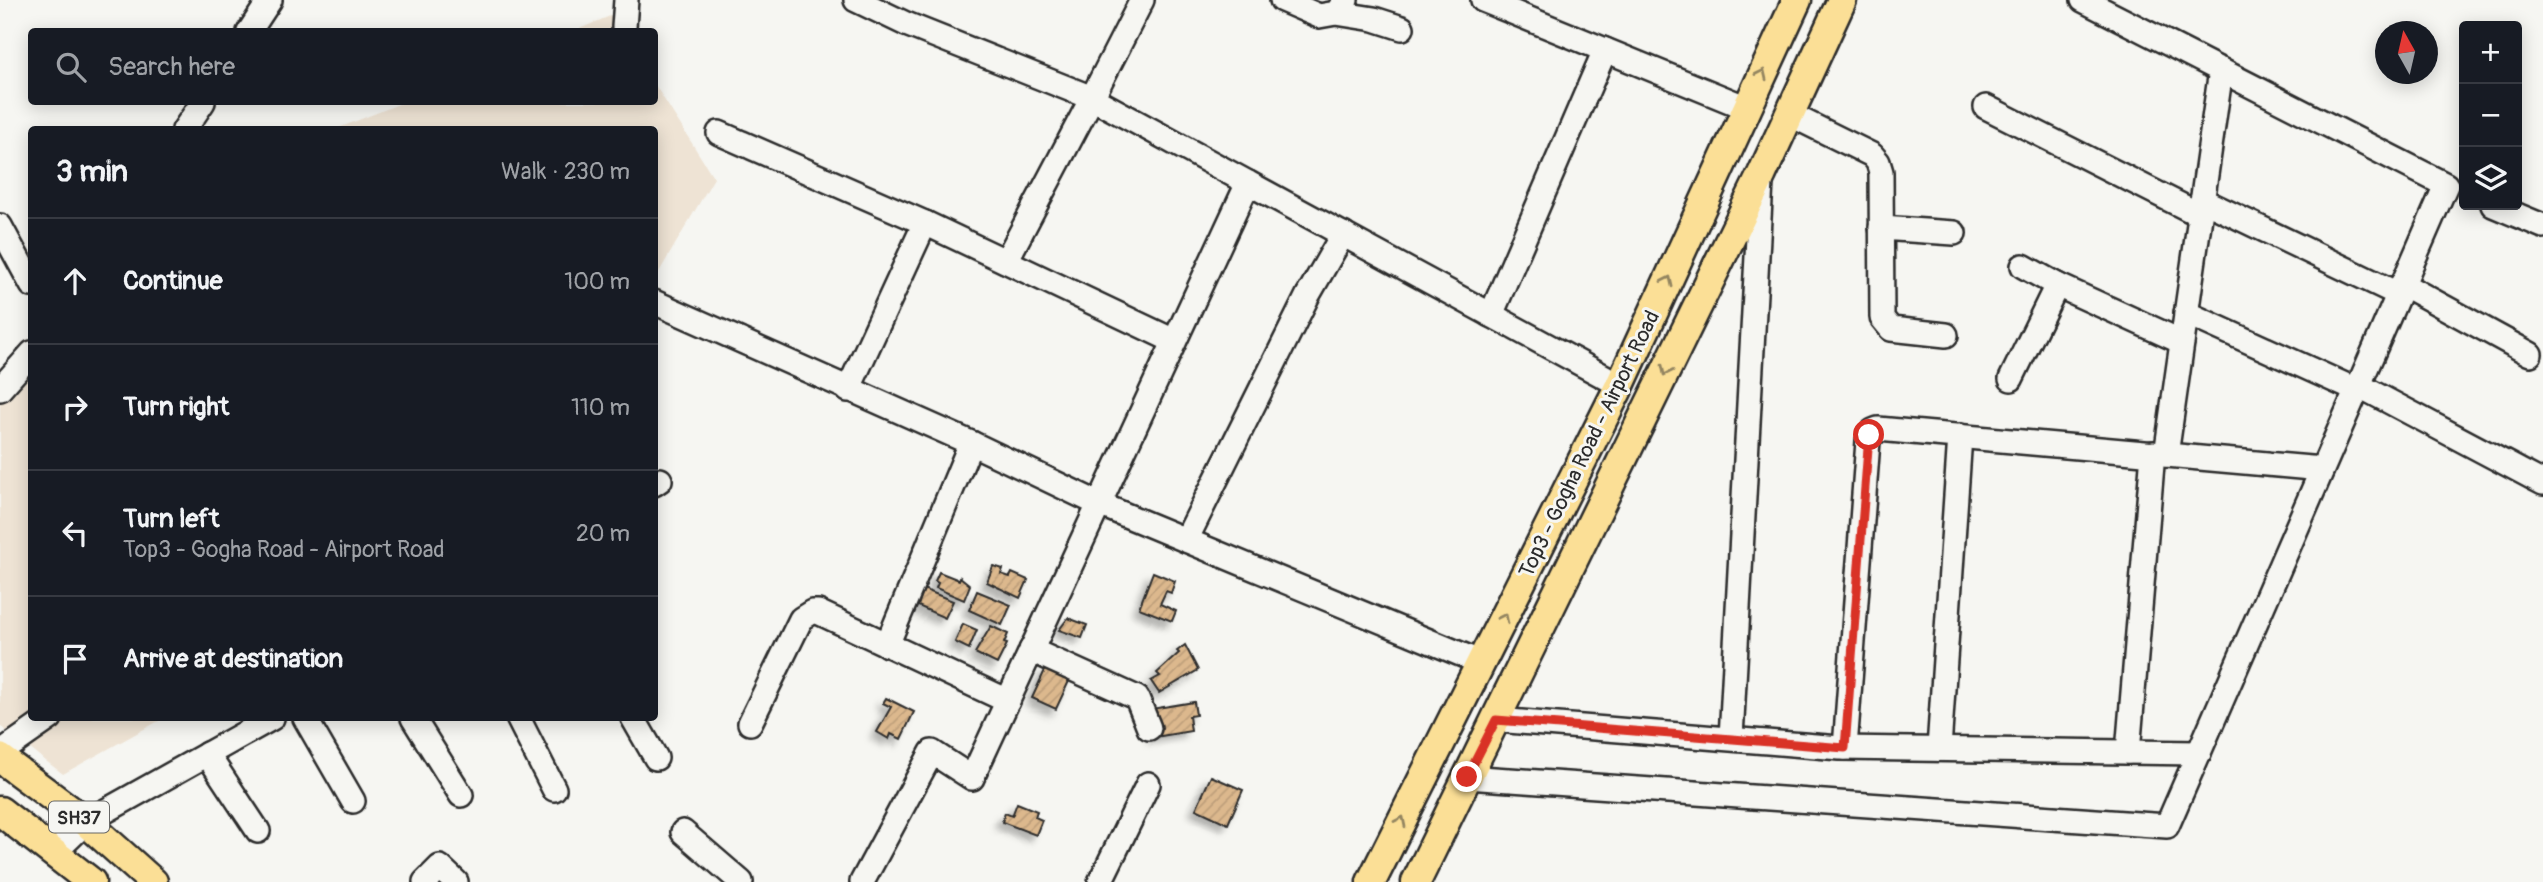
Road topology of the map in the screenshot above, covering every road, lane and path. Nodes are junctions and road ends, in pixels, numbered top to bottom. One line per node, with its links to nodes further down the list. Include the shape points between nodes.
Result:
1 (270, 0): 12 (street)
2 (626, 0): 11 (street)
3 (856, 0): 16 (street)
4 (1142, 0): 16 (street)
5 (1282, 0): 10 (street, via 1319,16)
6 (1483, 0): 14 (street)
7 (1797, 0): 19 (main road, Top3 - Gogha Road - Airport Road, one-way to 7)
8 (1842, 0): 20 (main road, Top3 - Gogha Road - Airport Road)
9 (2083, 0): 15 (street)
10 (1341, 6): 13 (street)
11 (624, 27)
12 (252, 28)
13 (1402, 28)
14 (1605, 50): 19 (street); 41 (street)
15 (2221, 70): 25 (street); 26 (street)
16 (1092, 99): 24 (street); 34 (street)
17 (200, 105): 21 (street)
18 (1986, 107): 26 (street)
19 (1747, 108): 48 (main road, Top3 - Gogha Road - Airport Road, one-way to 19)
20 (1790, 114): 23 (main road, Top3 - Gogha Road - Airport Road); 31 (street, via 1878,162)
21 (187, 126)
22 (719, 133): 28 (street)
23 (1762, 174): 63 (main road, Top3 - Gogha Road - Airport Road, one-way to 63); 72 (street)
24 (1248, 183): 33 (street); 43 (street)
25 (2455, 189): 38 (street)
26 (2201, 207): 38 (street); 40 (street)
27 (2505, 210): 30 (street)
28 (925, 223): 34 (street); 51 (street)
29 (0, 226): 36 (street)
30 (2543, 226)
31 (1881, 228): 32 (street); 42 (street, via 1885,325)
32 (1954, 233)
33 (1343, 234): 41 (street); 58 (street)
34 (1006, 261): 43 (street)
35 (2023, 265): 37 (street)
36 (28, 278)
37 (2057, 285): 44 (street); 47 (street)
38 (2400, 289): 45 (street); 49 (street)
39 (658, 304): 51 (street)
40 (2186, 313): 44 (street); 49 (street)
41 (1492, 315): 48 (street)
42 (1946, 335)
43 (1174, 341): 57 (street)
44 (2182, 342): 54 (street)
45 (2530, 354)
46 (28, 358): 50 (street)
47 (2011, 379)
48 (1620, 385): 61 (main road, Top3 - Gogha Road - Airport Road, one-way to 48)
49 (2357, 388): 55 (street); 56 (street)
50 (0, 389)
51 (848, 390): 53 (street)
52 (1960, 436): 54 (street); 73 (street, via 1878,429 1869,435); 74 (street)
53 (971, 443): 57 (street); 59 (street)
54 (2160, 454): 55 (street); 76 (street)
55 (2322, 469): 77 (street)
56 (2543, 483)
57 (1099, 504): 58 (street); 60 (street)
58 (1186, 540): 61 (street)
59 (887, 645): 62 (street); 70 (street, via 818,612 805,614)
60 (1031, 650): 62 (street); 71 (street, via 1137,698)
61 (1482, 663): 98 (main road, Top3 - Gogha Road - Airport Road, one-way to 61)
62 (1008, 701): 96 (street, via 972,778 932,752)
63 (1496, 720): 72 (street); 81 (main road, Top3 - Gogha Road - Airport Road)
64 (46, 721): 75 (street)
65 (267, 721): 78 (street)
66 (307, 721): 85 (street)
67 (415, 721): 84 (street)
68 (520, 721): 83 (street)
69 (635, 721): 80 (street)
70 (750, 723)
71 (1149, 728)
72 (1731, 738): 73 (street)
73 (1845, 748): 74 (street)
74 (1939, 749): 76 (street)
75 (0, 752)
76 (2128, 752): 77 (street)
77 (2199, 753): 81 (street, via 2167,826)
78 (207, 754): 87 (street); 88 (street)
79 (0, 758): 87 (main road, SH37)
80 (656, 758)
81 (1467, 777): 99 (main road, Top3 - Gogha Road - Airport Road)
82 (1148, 784): 97 (street)
83 (554, 789)
84 (461, 795)
85 (353, 801)
86 (3, 819): 90 (main road, SH37)
87 (86, 822): 90 (street); 92 (main road, SH37)
88 (258, 831)
89 (683, 832): 95 (street)
90 (55, 852): 91 (main road, SH37)
91 (92, 882)
92 (153, 882)
93 (425, 882): 94 (street, via 440,867)
94 (456, 882)
95 (741, 882)
96 (862, 882)
97 (1100, 882)
98 (1371, 882)
99 (1416, 882)

